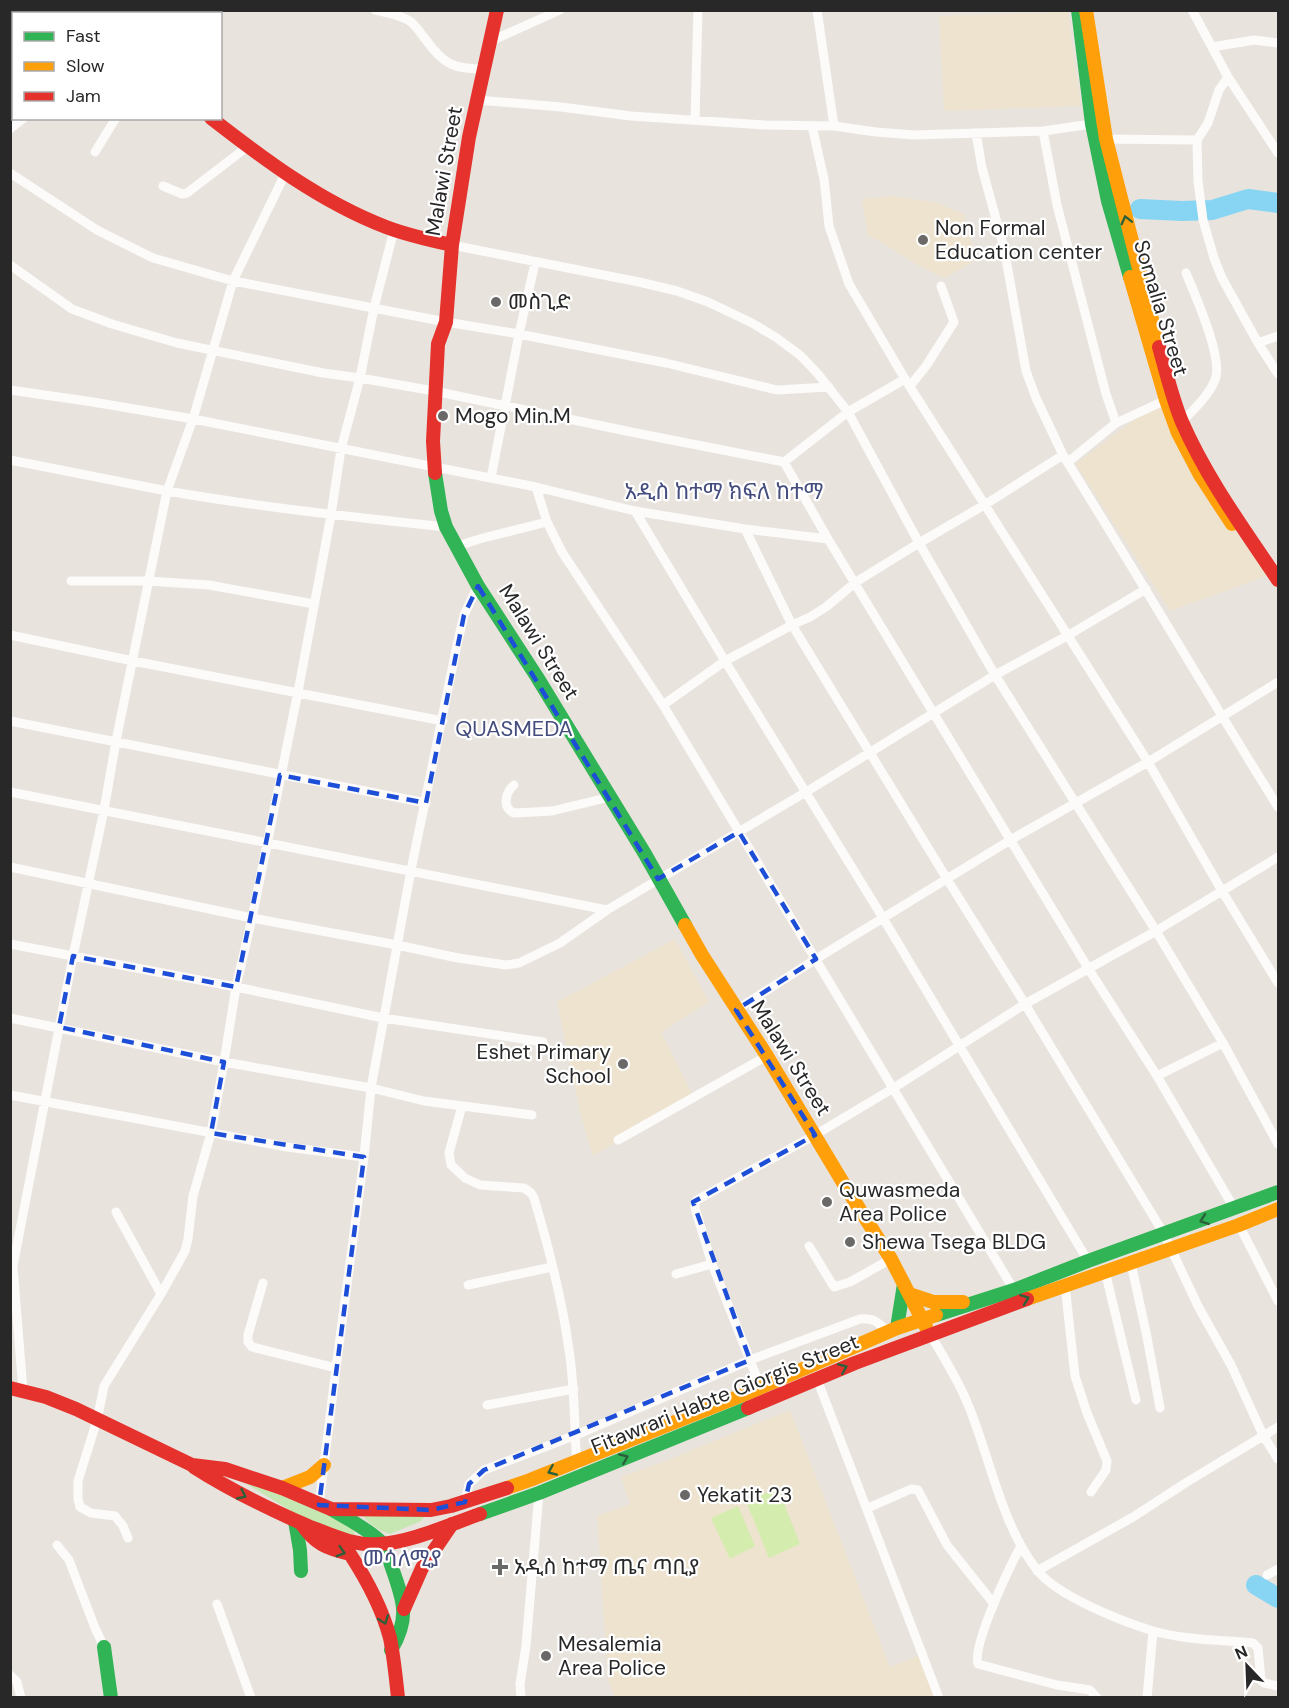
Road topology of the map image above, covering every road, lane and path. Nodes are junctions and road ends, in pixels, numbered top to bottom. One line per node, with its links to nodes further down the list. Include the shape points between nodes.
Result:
1 (375, 10): 12 (street, via 411,22 446,63)
2 (497, 10): 9 (main road, Malawi Street)
3 (560, 10): 9 (street)
4 (698, 10): 15 (street)
5 (817, 10): 20 (street)
6 (1078, 10): 18 (main road, Somalia Street)
7 (1086, 10): 23 (main road)
8 (1192, 10): 11 (street)
9 (491, 41): 12 (main road, Malawi Street)
10 (1278, 43): 11 (street, via 1254,40)
11 (1212, 47): 13 (street)
12 (485, 69): 14 (main road, Malawi Street)
13 (1228, 77): 24 (street); 27 (street)
14 (477, 100): 15 (street); 32 (main road, Malawi Street)
15 (695, 119): 19 (street)
16 (115, 120): 26 (street)
17 (213, 120): 25 (main road)
18 (1092, 124): 21 (street); 23 (main road, Somalia Street)
19 (812, 126): 20 (street); 46 (street, via 829,225 849,284)
20 (834, 126): 22 (street, via 914,135)
21 (1043, 130): 22 (street); 54 (street, via 1057,205)
22 (976, 133): 57 (street, via 1004,248 1026,371)
23 (1101, 139): 24 (street); 50 (main road, Somalia Street, via 1116,232); 55 (main road, one-way to 23)
24 (1197, 140): 42 (street, via 1201,208 1214,258)
25 (247, 147): 29 (main road); 30 (street, via 187,193)
26 (95, 152)
27 (1278, 153)
28 (10, 173): 36 (street, via 97,230 153,258)
29 (285, 174): 31 (main road, via 338,205); 36 (street)
30 (163, 186)
31 (394, 230): 32 (main road); 38 (street)
32 (452, 245): 33 (street); 39 (main road, Malawi Street)
33 (535, 263): 40 (street); 47 (street, via 639,282 708,302 777,338 801,356)
34 (10, 265): 43 (street, via 72,309 142,334)
35 (1186, 273): 55 (street, via 1206,324 1217,374 1199,404)
36 (233, 281): 38 (street); 43 (street)
37 (941, 286): 46 (street, via 954,322 926,366)
38 (374, 308): 39 (street); 45 (street)
39 (446, 322): 40 (street); 49 (main road, Malawi Street, via 438,344)
40 (519, 334): 47 (street, via 777,390); 51 (street)
41 (1278, 336): 42 (street)
42 (1258, 343): 44 (street)
43 (213, 350): 45 (street); 53 (street)
44 (1278, 374)
45 (360, 378): 49 (street); 56 (street)
46 (908, 382): 52 (street); 64 (street)
47 (829, 387): 52 (street)
48 (10, 390): 53 (street)
49 (434, 391): 51 (street); 60 (main road, Malawi Street)
50 (1166, 400): 54 (street); 55 (main road, Somalia Street)
51 (506, 405): 59 (street); 61 (street)
52 (848, 412): 59 (street); 71 (street)
53 (193, 420): 56 (street); 63 (street)
54 (1116, 423): 57 (street)
55 (1179, 424): 73 (main road); 79 (main road, Somalia Street, via 1188,454 1218,506)
56 (341, 449): 60 (street); 66 (street)
57 (1066, 458): 64 (street); 78 (street)
58 (10, 459): 63 (street)
59 (784, 462): 70 (street)
60 (434, 468): 61 (street); 68 (main road, Malawi Street)
61 (491, 478): 62 (street)
62 (537, 487): 65 (street); 67 (street)
63 (167, 491): 66 (street); 75 (street)
64 (986, 504): 71 (street); 83 (street)
65 (635, 511): 69 (street); 85 (street)
66 (331, 514): 68 (street); 80 (street)
67 (547, 522): 72 (street); 89 (street, via 562,552)
68 (446, 527): 72 (main road, Malawi Street)
69 (745, 529): 70 (street); 81 (street)
70 (828, 539): 76 (street)
71 (919, 543): 76 (street); 86 (street)
72 (457, 546): 77 (main road, Malawi Street)
73 (1278, 580)
74 (71, 581): 75 (street)
75 (148, 581): 80 (street, via 209,585); 84 (street)
76 (856, 582): 81 (street, via 810,617); 90 (street)
77 (478, 586): 93 (street, via 464,615); 101 (main road, Malawi Street)
78 (1146, 589): 83 (street); 91 (street)
79 (1278, 590)
80 (314, 604): 88 (street)
81 (792, 625): 85 (street); 95 (street)
82 (10, 635): 84 (street)
83 (1067, 636): 86 (street); 96 (street)
84 (133, 661): 88 (street); 94 (street)
85 (725, 661): 89 (street); 100 (street)
86 (995, 675): 90 (street); 102 (street)
87 (1278, 682): 91 (street)
88 (298, 692): 93 (street); 97 (street)
89 (663, 705): 106 (street)
90 (934, 713): 95 (street); 107 (street)
91 (1222, 717): 96 (street); 104 (street)
92 (10, 721): 94 (street)
93 (443, 721): 103 (street)
94 (116, 741): 97 (street); 105 (street)
95 (870, 752): 100 (street); 113 (street)
96 (1148, 762): 102 (street); 115 (street)
97 (280, 775): 103 (street); 108 (street)
98 (514, 785): 101 (street, via 506,798 508,809 514,813 552,811)
99 (10, 792): 105 (street)
100 (806, 792): 106 (street); 118 (street)
101 (610, 797): 112 (main road, Malawi Street)
102 (1075, 802): 107 (street); 119 (street)
103 (426, 803): 111 (street)
104 (1278, 807)
105 (104, 810): 108 (street); 114 (street)
106 (739, 832): 112 (street); 123 (street)
107 (1012, 839): 113 (street); 124 (street)
108 (267, 842): 111 (street); 117 (street)
109 (1278, 857): 115 (street)
110 (10, 867): 114 (street)
111 (411, 870): 116 (street); 121 (street)
112 (658, 879): 116 (street); 128 (main road, Malawi Street)
113 (947, 879): 118 (street); 127 (street)
114 (88, 883): 117 (street); 122 (street)
115 (1222, 891): 119 (street); 125 (street)
116 (607, 910): 121 (street, via 560,943 512,964)
117 (252, 918): 121 (street); 126 (street)
118 (883, 918): 123 (street); 134 (street)
119 (1156, 931): 124 (street); 133 (street)
120 (10, 944): 122 (street)
121 (397, 945): 130 (street)
122 (73, 956): 126 (street); 131 (street)
123 (816, 959): 128 (street); 139 (street)
124 (1088, 968): 127 (street); 137 (street)
125 (1278, 983)
126 (236, 987): 130 (street); 136 (street)
127 (1025, 1004): 134 (street); 154 (street)
128 (736, 1010): 135 (main road, Malawi Street)
129 (10, 1018): 131 (street)
130 (383, 1018): 132 (street); 138 (street)
131 (59, 1027): 136 (street); 141 (street)
132 (543, 1042)
133 (1223, 1043): 137 (street); 147 (street)
134 (959, 1046): 139 (street); 158 (street)
135 (767, 1056): 145 (main road, Malawi Street); 146 (street)
136 (224, 1062): 138 (street); 144 (street)
137 (1157, 1076): 150 (street)
138 (371, 1088): 142 (street); 148 (street)
139 (892, 1089): 145 (street); 169 (street)
140 (10, 1095): 141 (street)
141 (45, 1101): 144 (street); 161 (street)
142 (462, 1106): 143 (street); 162 (street, via 449,1153 451,1165 480,1185 524,1188 531,1193)
143 (532, 1115)
144 (211, 1132): 148 (street); 170 (street, via 193,1196 188,1239)
145 (815, 1135): 157 (main road, Malawi Street); 160 (street, via 695,1202)
146 (618, 1140)
147 (1278, 1144)
148 (364, 1157): 177 (street)
149 (1278, 1192): 150 (main road)
150 (1234, 1208): 154 (main road, one-way to 154)
151 (1278, 1209): 153 (main road, Fitawrari Habte Giorgis Street)
152 (116, 1212): 170 (street)
153 (1239, 1225): 156 (main road, Fitawrari Habte Giorgis Street); 171 (street)
154 (1164, 1234): 156 (street); 158 (main road)
155 (809, 1246): 157 (street, via 834,1287)
156 (1170, 1248): 159 (main road, Fitawrari Habte Giorgis Street); 188 (street)
157 (891, 1259): 168 (main road, Malawi Street)
158 (1088, 1261): 169 (main road)
159 (1131, 1263): 163 (main road, Fitawrari Habte Giorgis Street); 184 (street)
160 (712, 1264): 164 (street); 176 (street)
161 (12, 1265): 180 (street)
162 (552, 1267): 167 (street); 181 (street)
163 (1105, 1271): 166 (main road, Fitawrari Habte Giorgis Street); 182 (street)
164 (676, 1274)
165 (263, 1283): 177 (street, via 248,1335 252,1347)
166 (1065, 1285): 175 (main road, Fitawrari Habte Giorgis Street, one-way to 166); 195 (street, via 1074,1376 1107,1461 1106,1470)
167 (468, 1286)
168 (907, 1289): 172 (main road, via 933,1302); 173 (main road, Malawi Street); 174 (main road)
169 (1014, 1290): 172 (main road)
170 (161, 1294): 185 (street, via 104,1386)
171 (1278, 1301)
172 (975, 1302): 173 (main road)
173 (923, 1320): 174 (main road); 175 (main road, Malawi Street)
174 (892, 1330): 176 (street, via 877,1321 860,1318); 179 (main road)
175 (930, 1334): 178 (main road, Fitawrari Habte Giorgis Street, one-way to 175); 206 (street, via 970,1408)
176 (750, 1360): 179 (street); 187 (street)
177 (336, 1368): 192 (street)
178 (818, 1378): 193 (main road, Fitawrari Habte Giorgis Street, one-way to 178); 200 (street)
179 (761, 1388): 190 (main road)
180 (17, 1389): 185 (main road, via 46,1397)
181 (574, 1389): 183 (street); 187 (street)
182 (1136, 1400)
183 (487, 1405)
184 (1160, 1408)
185 (97, 1420): 191 (main road); 203 (street, via 78,1481 80,1507 86,1512 118,1518)
186 (1278, 1427): 188 (street)
187 (576, 1435): 190 (street); 197 (street, via 484,1470 470,1484)
188 (1263, 1435): 189 (street); 209 (street, via 1133,1517)
189 (1278, 1459)
190 (577, 1460): 193 (street); 197 (main road, one-way to 197)
191 (192, 1465): 194 (main road, via 225,1469); 201 (main road, Fitawrari Habte Giorgis Street, one-way to 201, via 222,1486)
192 (324, 1465): 194 (main road, via 310,1477); 199 (street)
193 (578, 1476): 196 (main road, Fitawrari Habte Giorgis Street)
194 (282, 1488): 199 (main road)
195 (1091, 1492)
196 (539, 1493): 202 (main road, Fitawrari Habte Giorgis Street); 224 (street)
197 (465, 1502): 198 (main road)
198 (451, 1506): 199 (main road, via 431,1510); 204 (main road)
199 (325, 1507): 204 (main road)
200 (868, 1508): 212 (street, via 911,1489 918,1490 947,1545); 225 (street)
201 (298, 1522): 204 (main road, Fitawrari Habte Giorgis Street, via 356,1544); 208 (main road); 216 (main road, one-way to 216, via 323,1547 350,1554 373,1591)
202 (452, 1524): 204 (main road, Fitawrari Habte Giorgis Street); 213 (main road, via 422,1568)
203 (128, 1538)
204 (384, 1544): 213 (main road)
205 (57, 1545): 215 (street, via 69,1560)
206 (1021, 1546): 209 (street); 212 (street)
207 (1278, 1569): 210 (street)
208 (301, 1571)
209 (1037, 1571): 214 (street, via 1084,1604)
210 (1267, 1575)
211 (217, 1604): 222 (street)
212 (994, 1605): 226 (street, via 976,1656 978,1664 1090,1690)
213 (404, 1609): 216 (main road, via 400,1635)
214 (1154, 1631): 218 (street, via 1252,1643 1258,1648 1262,1680); 227 (street)
215 (101, 1648): 220 (main road); 221 (main road)
216 (391, 1650): 223 (main road)
217 (10, 1675): 219 (street, via 17,1682)
218 (1278, 1686)
219 (21, 1698)
220 (103, 1698)
221 (111, 1698)
222 (251, 1698)
223 (398, 1698)
224 (520, 1698)
225 (939, 1698)
226 (1097, 1698)
227 (1147, 1698)

